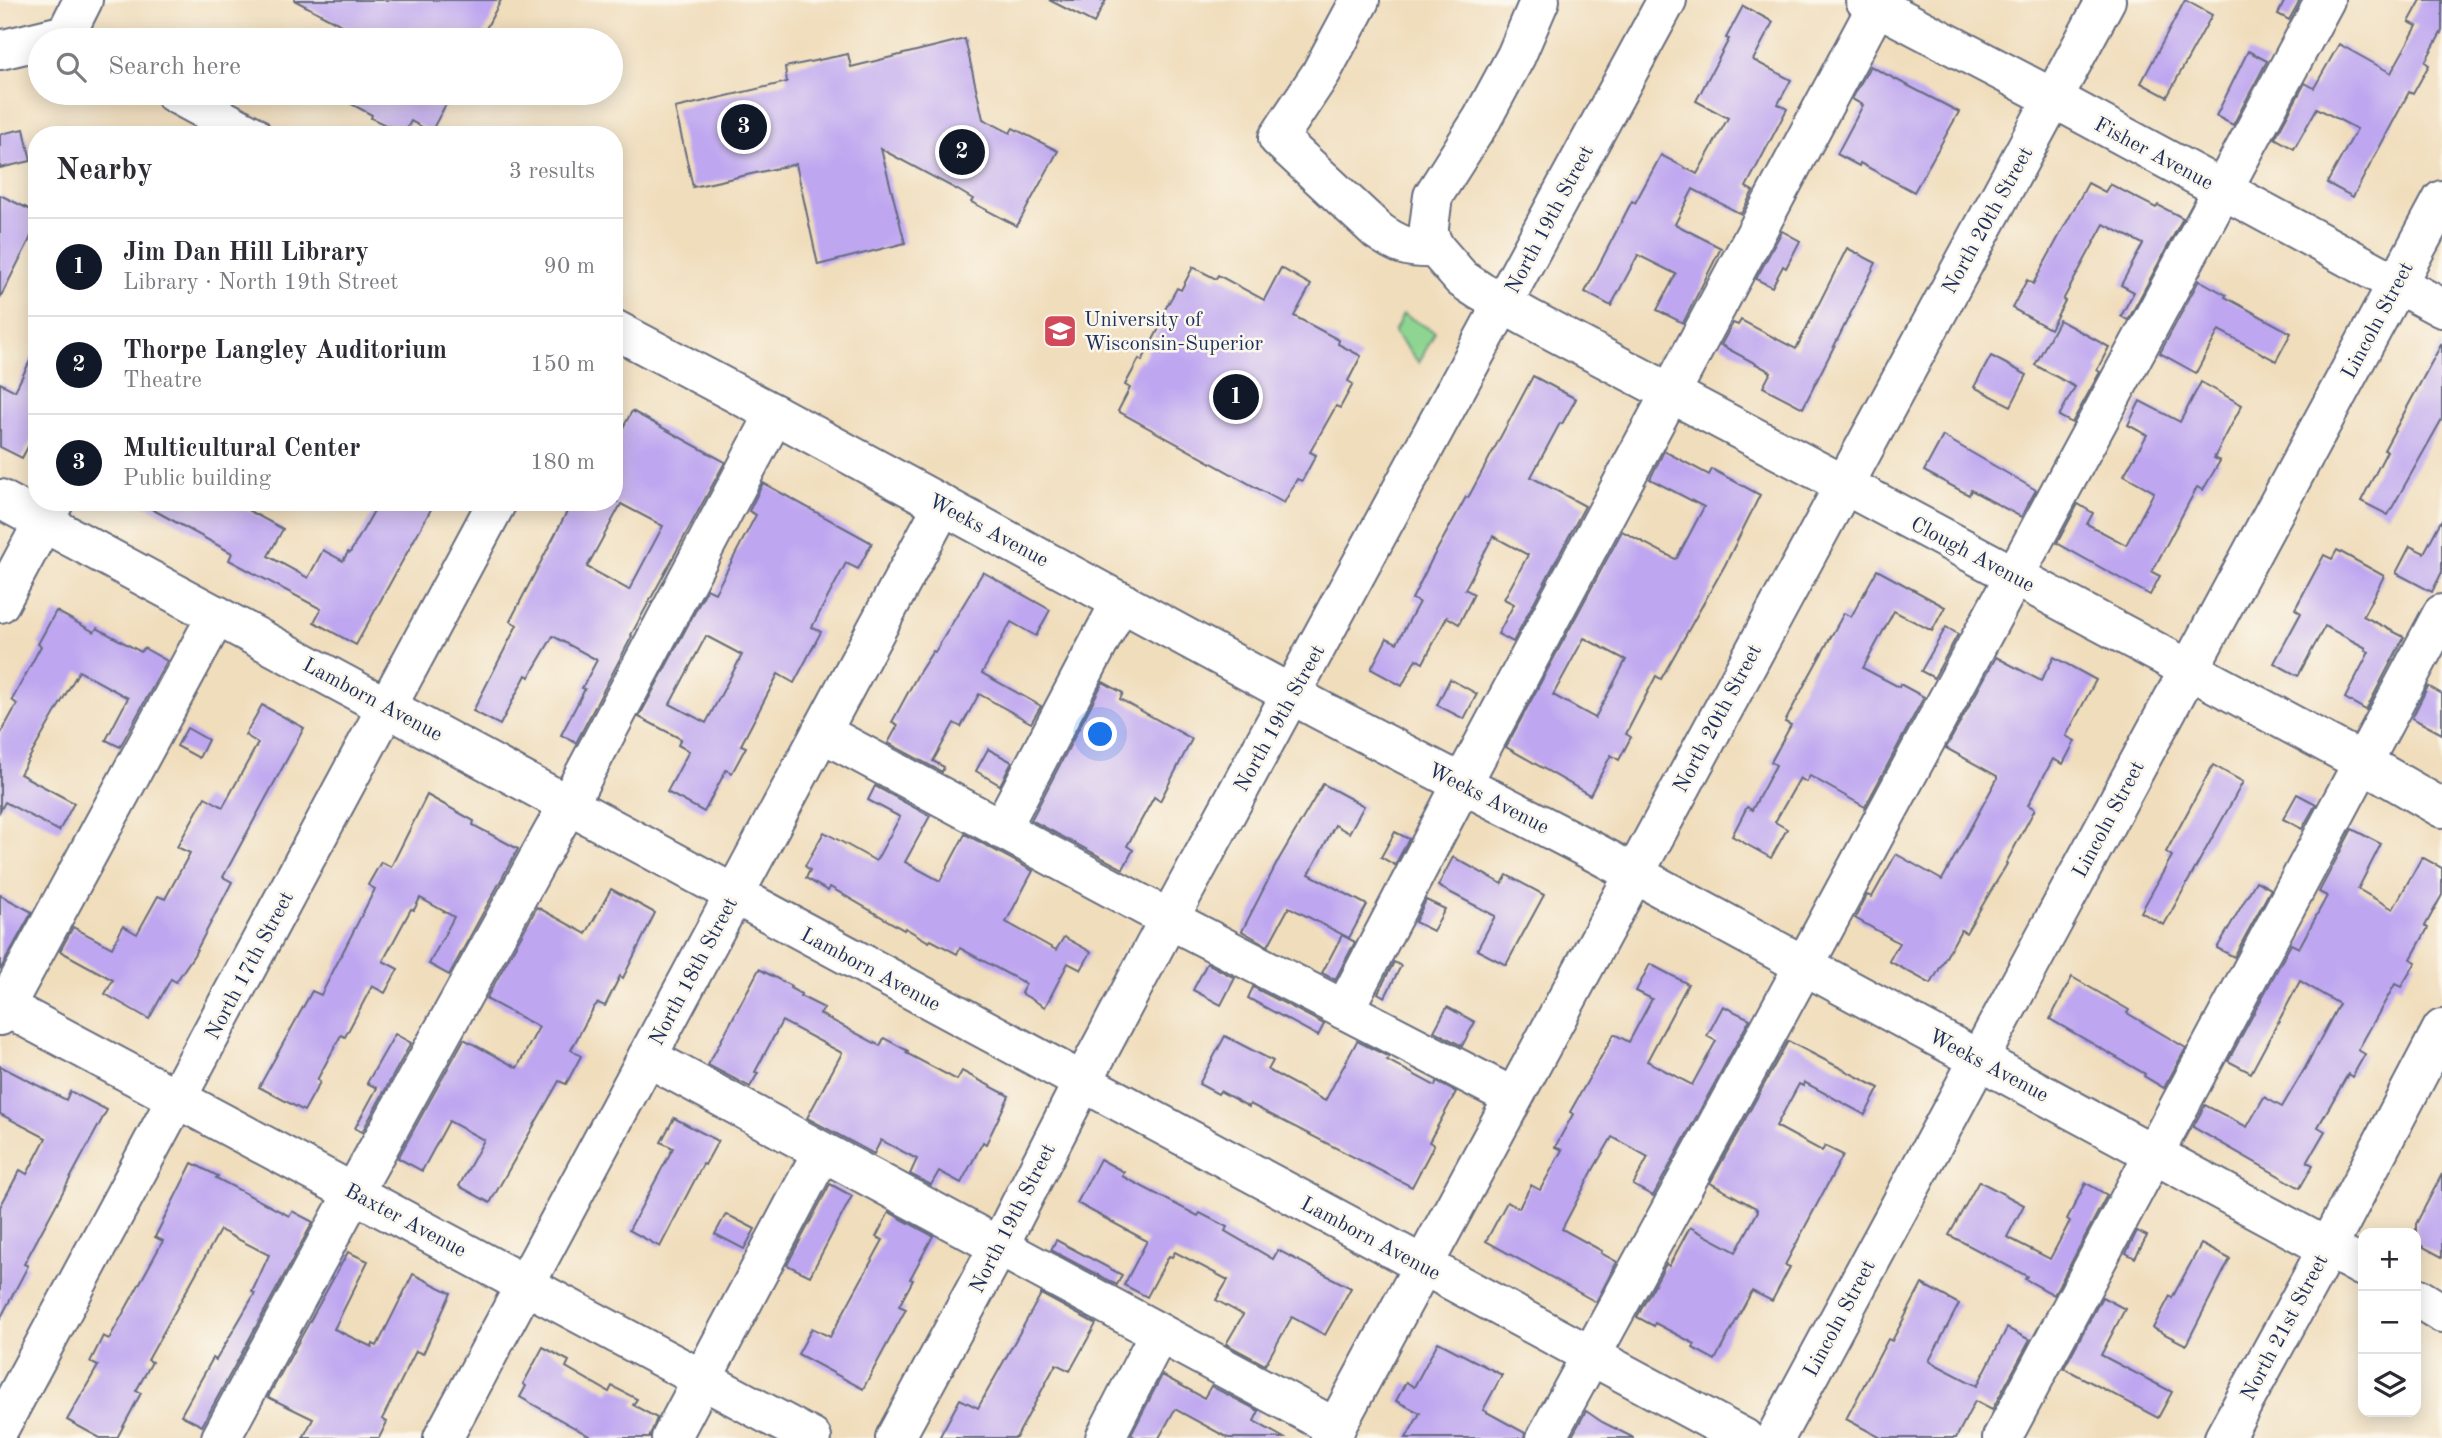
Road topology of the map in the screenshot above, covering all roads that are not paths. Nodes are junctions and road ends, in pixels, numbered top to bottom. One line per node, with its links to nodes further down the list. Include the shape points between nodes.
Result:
1 (83, 0): 8 (street)
2 (1360, 0): 16 (street, via 1321,73 1278,138 1393,242)
3 (1540, 0): 16 (street, via 1498,90 1433,196 1429,235)
4 (1667, 0): 18 (street, North 19th Street)
5 (2106, 0): 11 (street, North 20th Street)
6 (2325, 0): 14 (street)
7 (1874, 2): 11 (street, Fisher Avenue); 21 (street)
8 (74, 28)
9 (28, 45): 10 (street)
10 (0, 50)
11 (2053, 98): 14 (street, Fisher Avenue); 23 (street, North 20th Street)
12 (196, 105): 13 (street)
13 (235, 126)
14 (2224, 190): 17 (street, Fisher Avenue); 29 (street)
15 (2442, 200): 17 (street, Lincoln Street)
16 (1435, 248): 18 (street, Clough Avenue, via 1462,279)
17 (2396, 283): 19 (street, Fisher Avenue); 34 (street, Lincoln Street)
18 (1503, 304): 21 (street, Clough Avenue); 35 (street, North 19th Street)
19 (2442, 308)
20 (623, 335): 22 (street, Weeks Avenue)
21 (1670, 394): 23 (street, Clough Avenue); 39 (street)
22 (775, 414): 25 (street, Weeks Avenue); 40 (street)
23 (1843, 484): 29 (street, Clough Avenue); 43 (street, North 20th Street)
24 (0, 499): 26 (street, Lamborn Avenue)
25 (943, 505): 30 (street, Weeks Avenue); 37 (street, North 18th Street)
26 (28, 506)
27 (482, 511): 36 (street, North 17th Street)
28 (49, 512): 31 (street); 33 (street, Lamborn Avenue)
29 (2014, 576): 34 (street, Clough Avenue); 46 (street)
30 (1121, 600): 35 (street, Weeks Avenue); 42 (street)
31 (0, 603)
32 (2442, 614): 38 (street)
33 (217, 615): 36 (street, Lamborn Avenue); 47 (street)
34 (2188, 670): 38 (street, Clough Avenue); 51 (street, Lincoln Street)
35 (1292, 695): 39 (street, Weeks Avenue); 45 (street, North 19th Street)
36 (387, 707): 40 (street, Lamborn Avenue); 54 (street, North 17th Street)
37 (821, 732): 42 (street); 44 (street, North 18th Street)
38 (2362, 762): 41 (street, Clough Avenue); 56 (street)
39 (1462, 784): 43 (street, Weeks Avenue); 48 (street)
40 (568, 805): 44 (street, Lamborn Avenue); 57 (street)
41 (2442, 808)
42 (1001, 829): 45 (street)
43 (1633, 874): 46 (street, Weeks Avenue); 53 (street, North 20th Street)
44 (734, 895): 50 (street, North 18th Street); 52 (street, Lamborn Avenue)
45 (1169, 919): 48 (street); 52 (street, North 19th Street)
46 (1804, 965): 51 (street, Weeks Avenue); 66 (street)
47 (2, 1009): 54 (street, Baxter Avenue)
48 (1344, 1010): 53 (street)
49 (2442, 1029): 59 (street, North 21st Street)
50 (647, 1057): 55 (street); 62 (street, North 18th Street)
51 (1978, 1058): 56 (street, Weeks Avenue); 78 (street, Lincoln Street)
52 (1082, 1083): 58 (street, North 19th Street); 61 (street, Lamborn Avenue)
53 (1513, 1097): 61 (street, North 20th Street)
54 (177, 1098): 57 (street, Baxter Avenue); 68 (street, North 17th Street)
55 (822, 1152): 58 (street); 67 (street)
56 (2154, 1154): 59 (street, Weeks Avenue); 79 (street)
57 (354, 1192): 62 (street, Baxter Avenue); 70 (street)
58 (999, 1248): 65 (street); 74 (street, North 19th Street)
59 (2327, 1248): 60 (street, Weeks Avenue); 80 (street, North 21st Street)
60 (2358, 1264)
61 (1422, 1265): 66 (street, Lamborn Avenue); 69 (street, North 20th Street)
62 (526, 1284): 67 (street, Baxter Avenue); 71 (street, North 18th Street)
63 (2421, 1300): 64 (street)
64 (2442, 1312)
65 (1159, 1333): 69 (street); 75 (street)
66 (1590, 1355): 76 (street); 77 (street, Lamborn Avenue)
67 (703, 1379): 72 (street); 73 (street, Baxter Avenue)
68 (0, 1427)
69 (1333, 1433)
70 (221, 1438)
71 (443, 1438)
72 (671, 1438)
73 (812, 1438)
74 (895, 1438)
75 (1105, 1438)
76 (1546, 1438)
77 (1744, 1438)
78 (1775, 1438)
79 (2002, 1438)
80 (2224, 1438)

